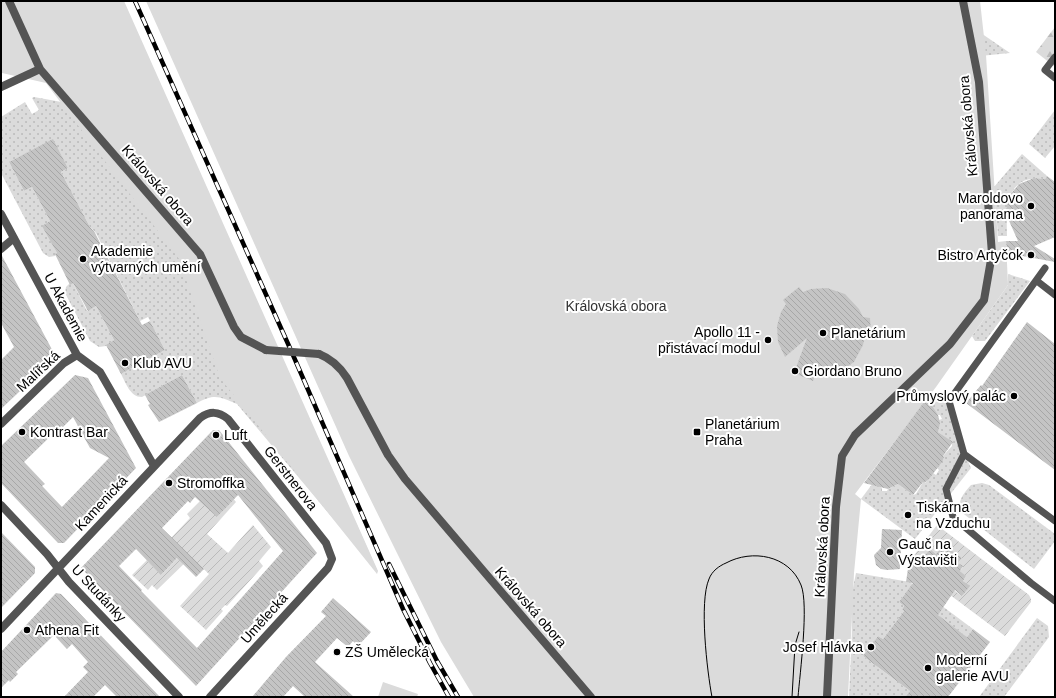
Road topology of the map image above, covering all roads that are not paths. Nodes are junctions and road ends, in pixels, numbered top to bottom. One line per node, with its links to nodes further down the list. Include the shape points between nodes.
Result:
1 (8, 1): 5 (street, Královská obora)
2 (956, 1): 3 (street)
3 (963, 4): 28 (street, Královská obora, via 978,82 992,254 990,270 984,300 950,344 855,435 842,456 836,507)
4 (1055, 57): 6 (lane, via 1045,70)
5 (40, 68): 7 (street); 27 (street, Královská obora, bridge, via 200,254 241,337 266,350 319,354 341,369 388,455 405,479)
6 (1055, 78)
7 (1, 87)
8 (1, 214): 9 (street, U Akademie)
9 (14, 238): 10 (street); 14 (street, U Akademie)
10 (1, 249)
11 (1045, 268): 12 (lane)
12 (1037, 281): 13 (lane); 17 (lane, via 949,401)
13 (1055, 295)
14 (77, 355): 16 (street, Malířská, via 64,363); 18 (street, U Akademie, via 100,372)
15 (228, 419): 18 (street, Kamenická, via 219,413 205,414); 21 (street, Gerstnerova)
16 (1, 424)
17 (964, 454): 20 (lane); 23 (lane, via 946,489 953,517)
18 (154, 466): 22 (street, Kamenická)
19 (1, 505): 22 (street, U Studánky)
20 (1055, 521)
21 (332, 554): 26 (street, Umělecká, via 328,568)
22 (58, 568): 24 (street, Kamenická); 25 (street, U Studánky)
23 (1055, 601)
24 (1, 629)
25 (179, 697)
26 (210, 697)
27 (592, 697)
28 (827, 697)

